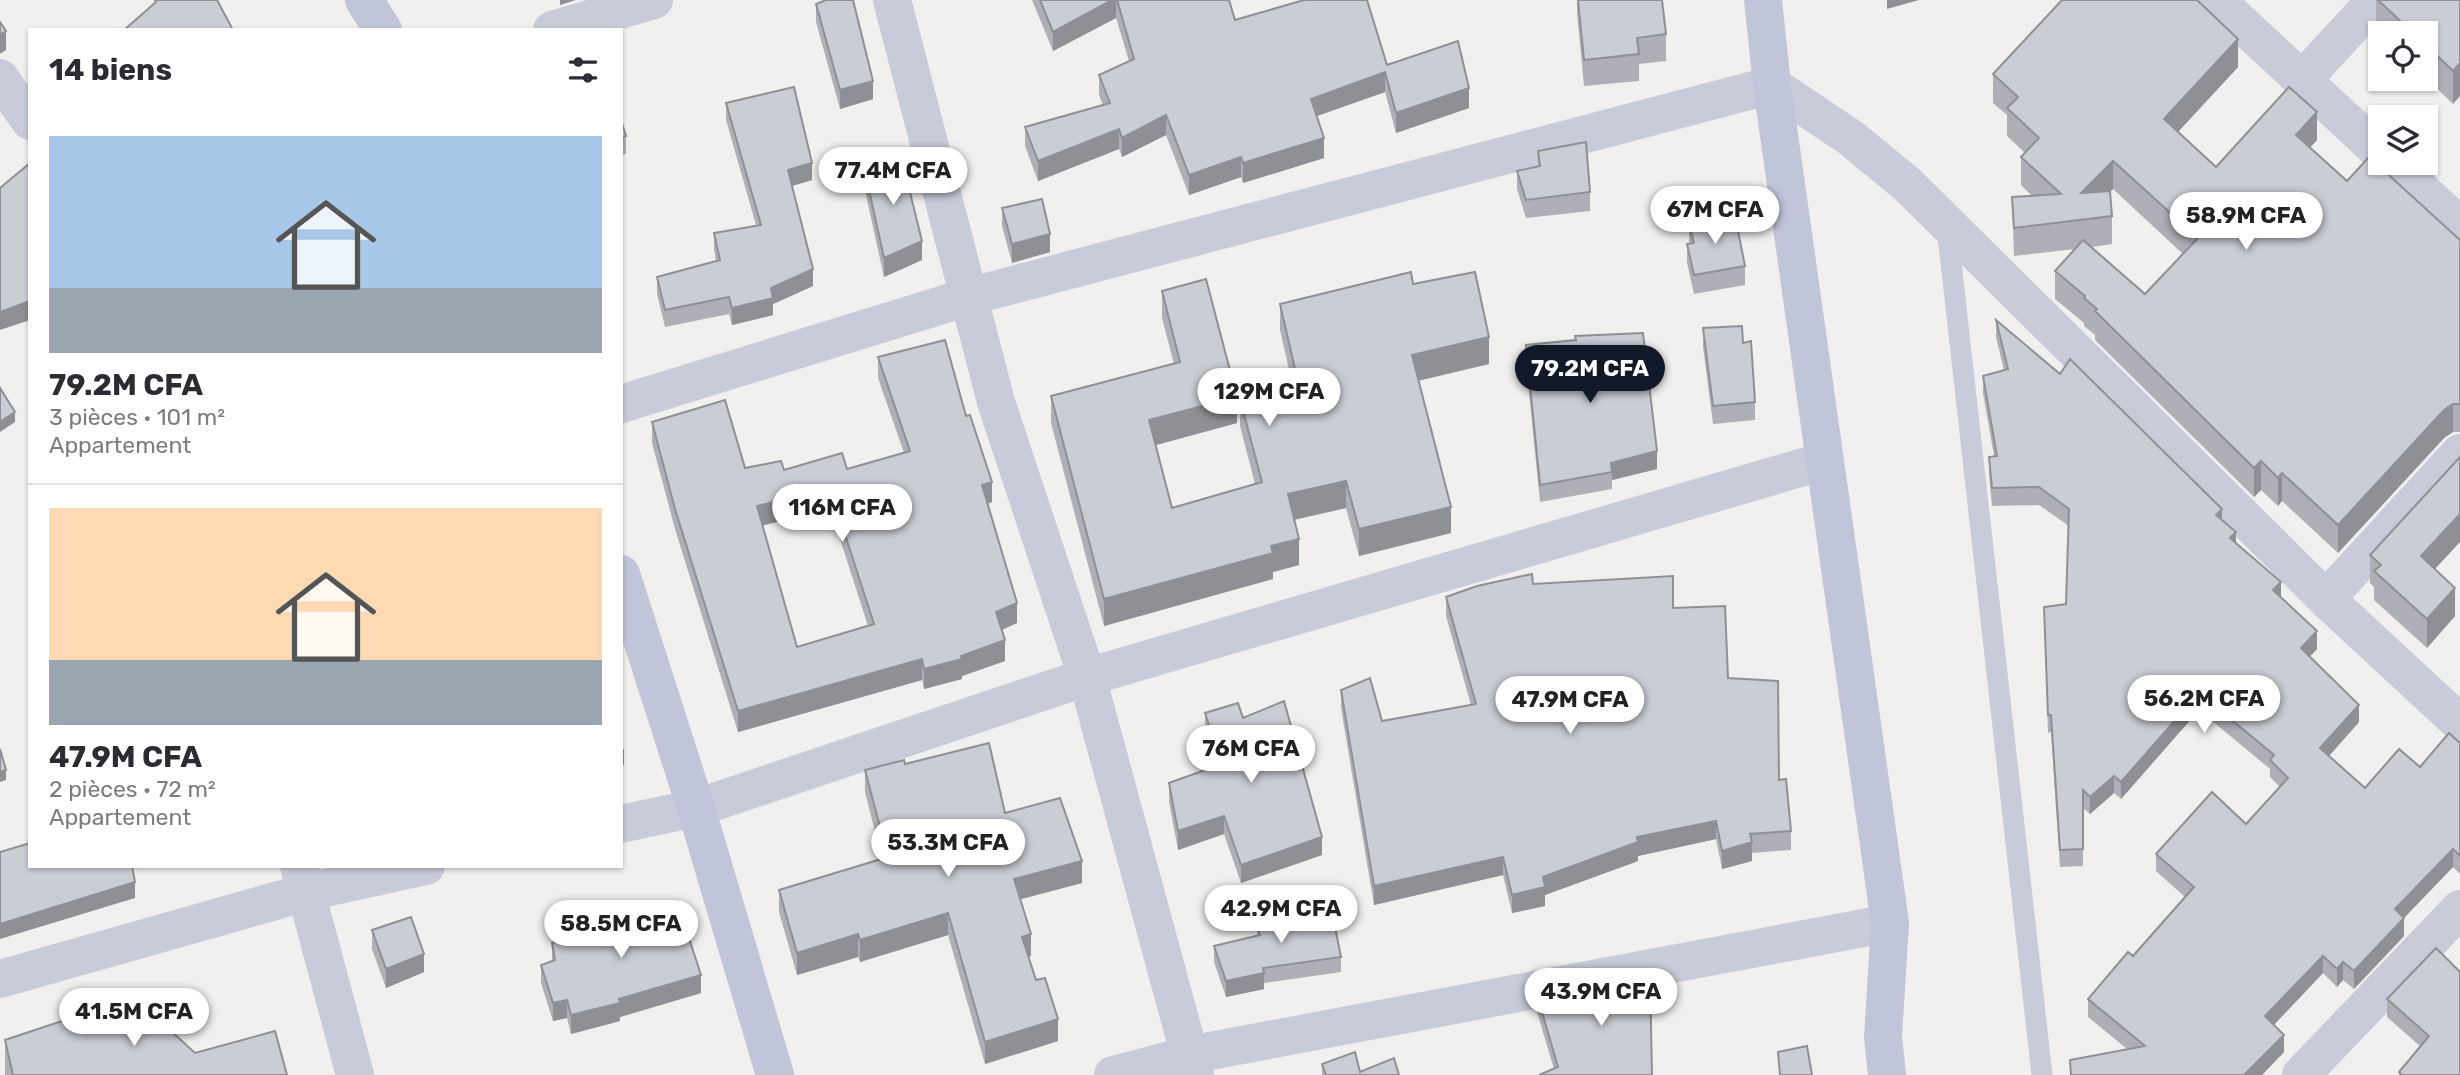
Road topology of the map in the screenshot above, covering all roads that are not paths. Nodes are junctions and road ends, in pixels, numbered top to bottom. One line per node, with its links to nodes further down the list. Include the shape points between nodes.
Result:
1 (364, 0): 7 (street)
2 (654, 0): 8 (street)
3 (892, 0): 17 (street)
4 (1763, 0): 11 (street)
5 (2216, 0): 10 (street)
6 (2376, 0): 10 (street)
7 (382, 28)
8 (559, 28)
9 (0, 78): 12 (street)
10 (2302, 80): 13 (street)
11 (1772, 85): 15 (street, via 1851,138); 17 (street); 20 (street)
12 (28, 118)
13 (2368, 141)
14 (2405, 175): 16 (street)
15 (1946, 222): 22 (street); 37 (lane)
16 (2460, 226)
17 (971, 296): 18 (street); 23 (street, via 996,402)
18 (623, 403)
19 (2460, 453): 22 (street)
20 (1824, 461): 23 (street); 30 (street)
21 (623, 580): 25 (street)
22 (2326, 598): 24 (street)
23 (1087, 677): 25 (street); 32 (street)
24 (2460, 723)
25 (695, 808): 26 (street); 34 (street)
26 (623, 824)
27 (407, 868): 28 (street)
28 (303, 879): 31 (street); 33 (street)
29 (2460, 909): 38 (street)
30 (1890, 923): 32 (street); 36 (street, via 1883,1037)
31 (0, 979)
32 (1192, 1065): 35 (street)
33 (355, 1075)
34 (775, 1075)
35 (1113, 1075)
36 (1886, 1075)
37 (2042, 1075)
38 (2301, 1075)

